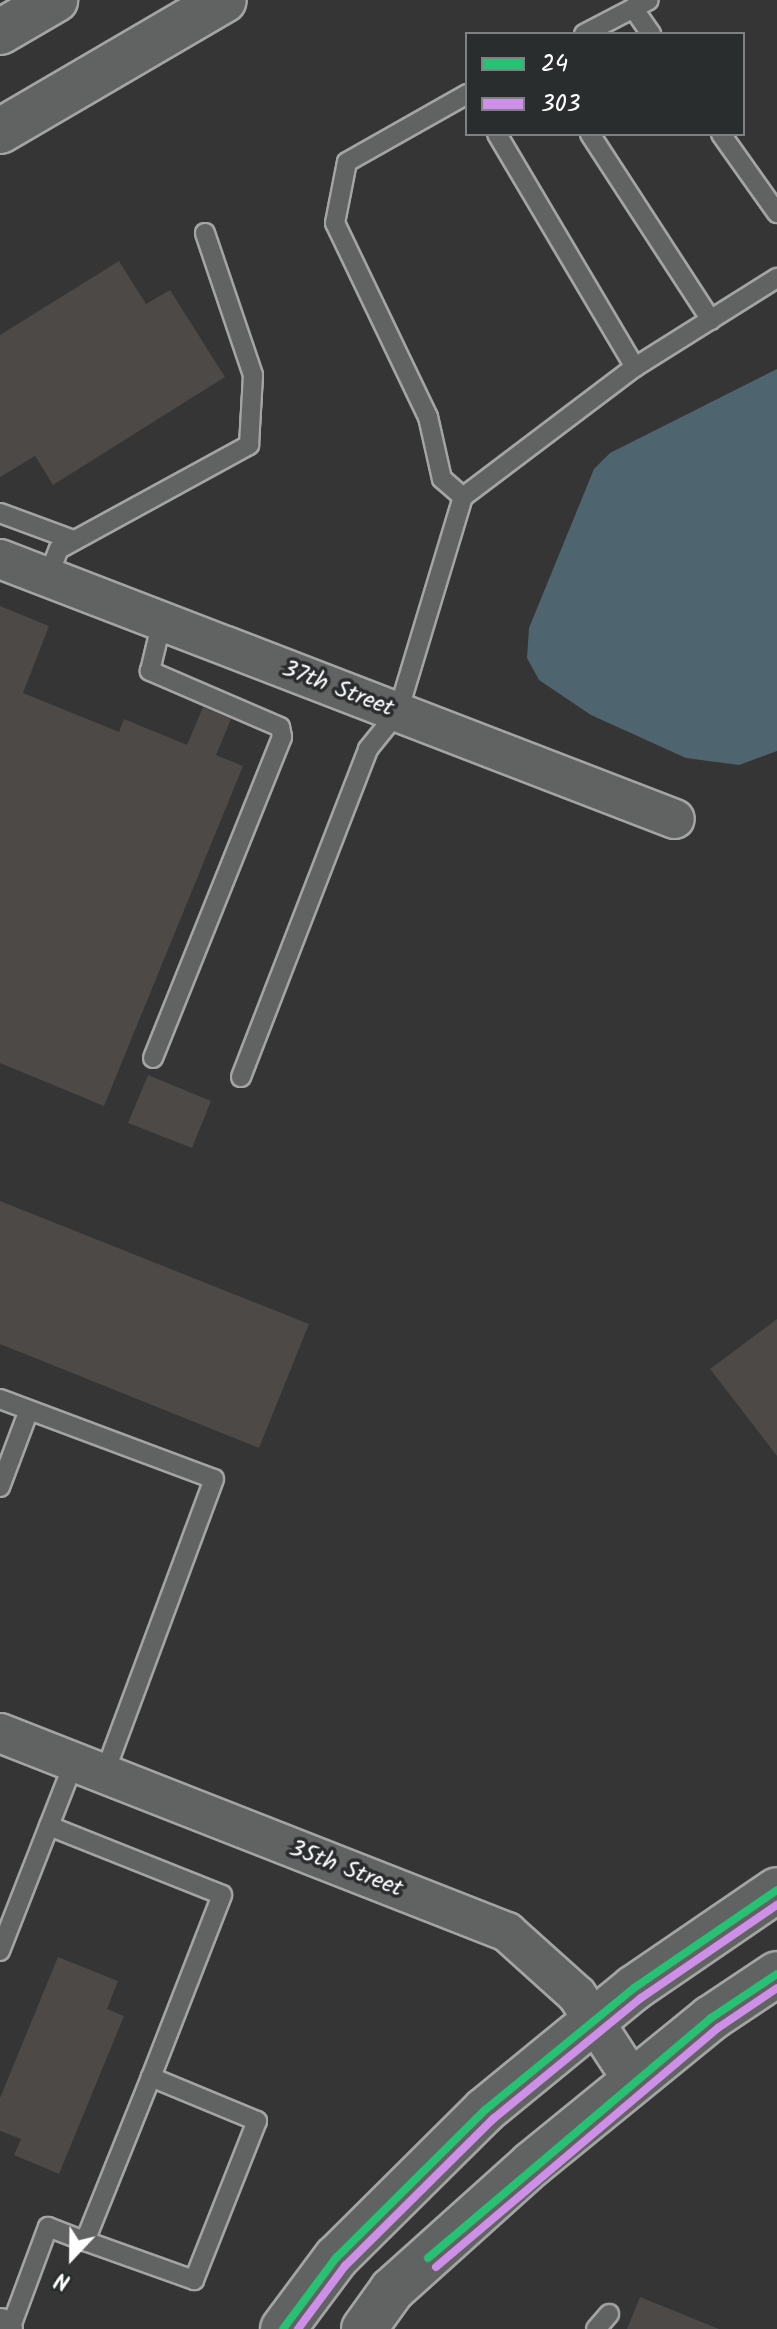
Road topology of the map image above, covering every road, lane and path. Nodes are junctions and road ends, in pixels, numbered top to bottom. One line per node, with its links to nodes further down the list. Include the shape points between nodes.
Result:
1 (55, 0): 4 (main road)
2 (224, 0): 8 (main road)
3 (641, 4): 5 (lane); 6 (lane)
4 (0, 32)
5 (588, 32)
6 (650, 32)
7 (465, 95): 17 (lane, via 347,162 335,223 428,417 442,479)
8 (0, 131)
9 (498, 136): 16 (lane)
10 (591, 136): 15 (lane)
11 (722, 136): 12 (lane)
12 (777, 213)
13 (205, 233): 19 (lane, via 253,375 249,445)
14 (777, 278): 15 (lane)
15 (711, 320): 16 (lane)
16 (635, 367): 17 (lane)
17 (463, 497): 23 (lane)
18 (0, 513): 19 (lane)
19 (73, 540): 21 (lane, via 59,549)
20 (0, 559): 21 (street, 37th Street)
21 (48, 577): 22 (street, 37th Street)
22 (162, 621): 23 (street, 37th Street); 25 (lane, via 150,671 280,727 282,737)
23 (398, 712): 24 (street, 37th Street); 26 (lane, via 368,749)
24 (675, 819)
25 (153, 1058)
26 (241, 1077)
27 (0, 1399): 28 (lane)
28 (29, 1410): 29 (lane); 31 (lane, via 214,1479)
29 (0, 1487)
30 (0, 1733): 31 (street, 35th Street)
31 (89, 1768): 32 (lane); 36 (street, 35th Street, via 507,1932 552,1966)
32 (49, 1826): 34 (lane); 37 (lane, via 222,1895)
33 (777, 1890): 36 (main road)
34 (0, 1951)
35 (777, 1974): 38 (main road)
36 (595, 2019): 38 (street, 35th Street); 42 (main road, via 410,2184 336,2258)
37 (151, 2077): 39 (lane); 39 (lane, via 257,2121 194,2280)
38 (633, 2081): 43 (main road, via 392,2290)
39 (85, 2241): 41 (lane, via 48,2227)
40 (609, 2314): 44 (lane)
41 (10, 2329)
42 (283, 2329)
43 (364, 2329)
44 (596, 2329)

